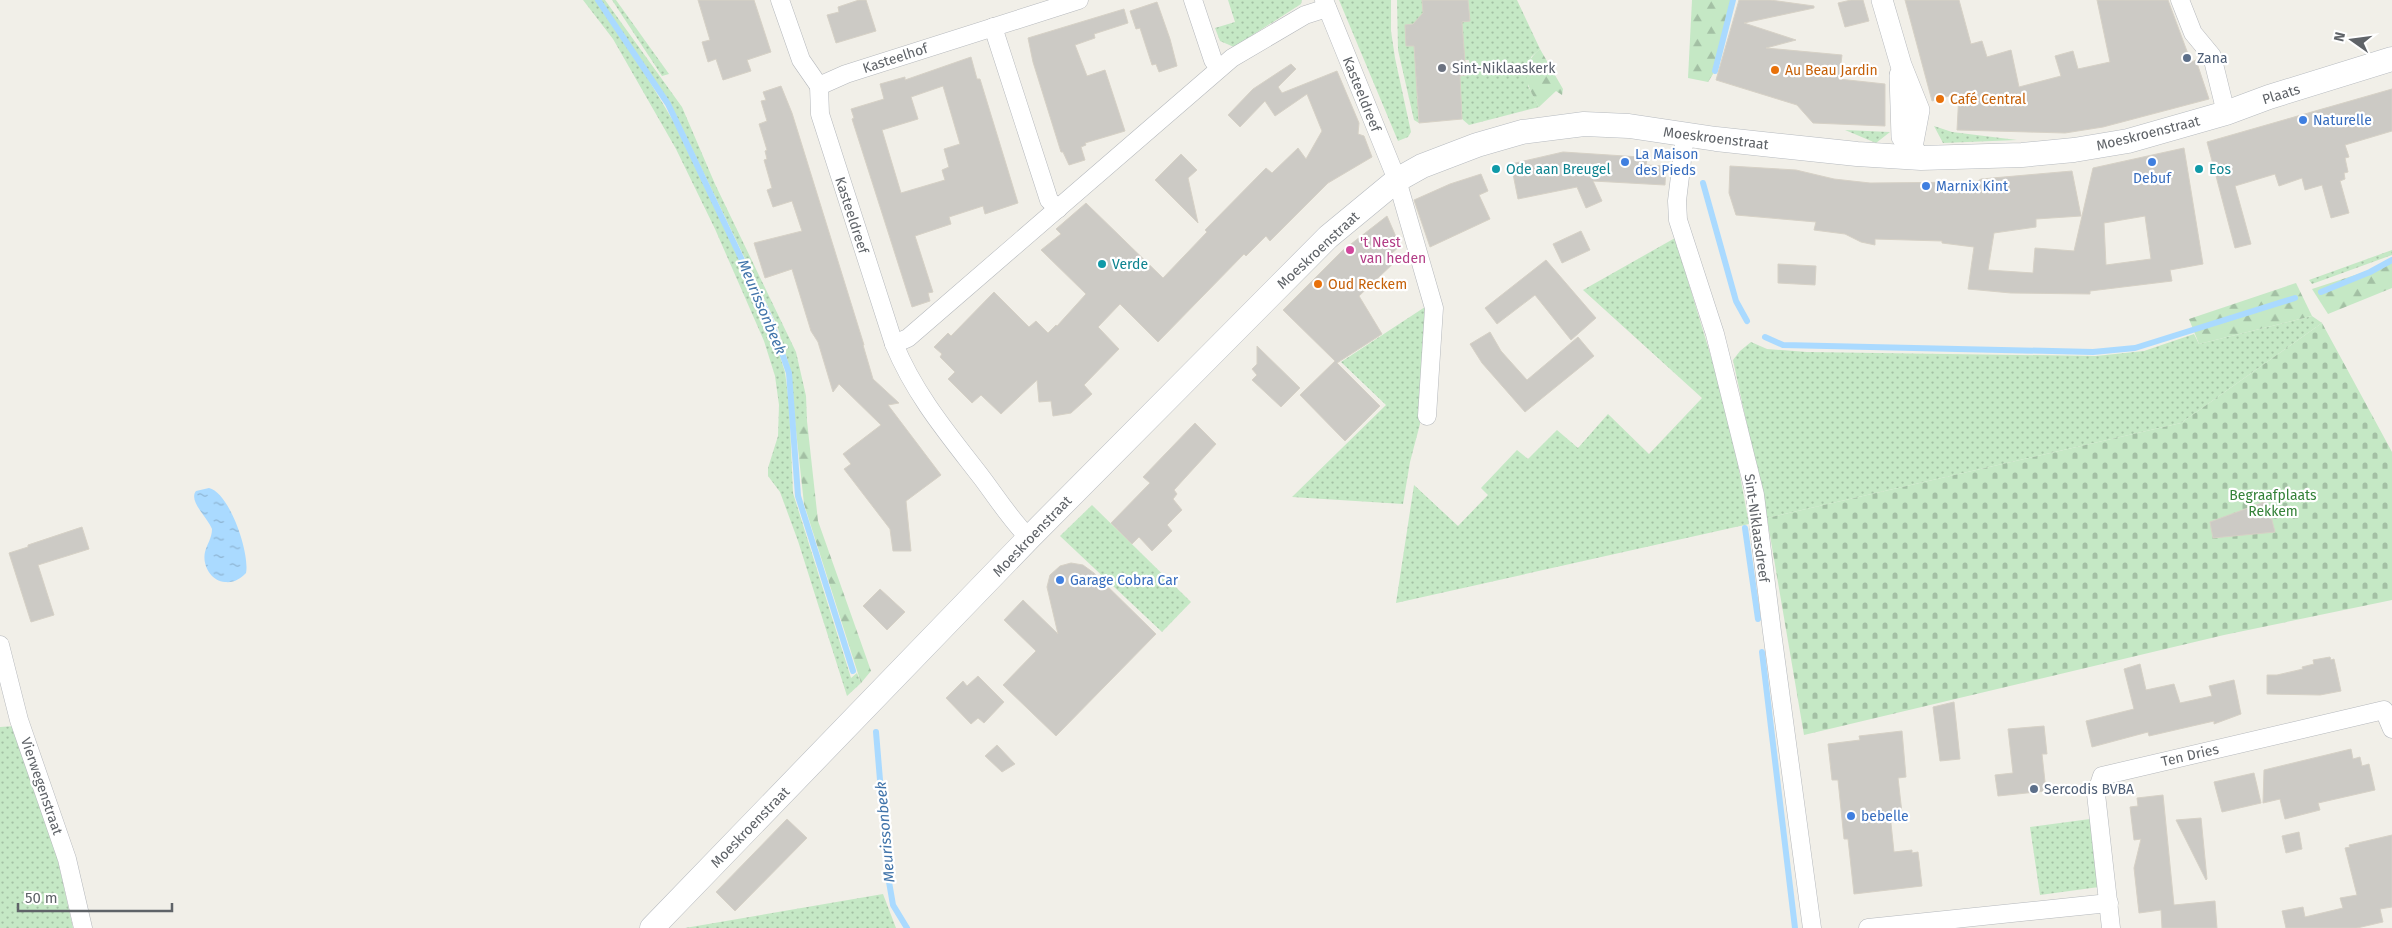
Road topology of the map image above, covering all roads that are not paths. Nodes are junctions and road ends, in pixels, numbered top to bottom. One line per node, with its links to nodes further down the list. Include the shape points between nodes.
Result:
1 (780, 0): 10 (street, via 801,60)
2 (1193, 0): 9 (street, via 1213,60)
3 (1882, 0): 13 (street, via 1900,65 1902,137)
4 (2180, 0): 11 (street, via 2193,33 2212,56)
5 (1068, 2): 7 (street, Kasteelhof)
6 (1326, 4): 9 (street, Kasteeldreef); 14 (street, Kasteeldreef)
7 (993, 26): 10 (street, Kasteelhof, via 846,74); 15 (street, via 1049,200)
8 (2392, 59): 11 (main road, Plaats)
9 (1220, 68): 15 (street, Kasteeldreef)
10 (819, 86): 16 (street, Kasteeldreef, via 820,114)
11 (2226, 113): 13 (main road, Moeskroenstraat, via 2128,141 2074,150 2022,155)
12 (1685, 135): 13 (main road, Moeskroenstraat, via 1857,154); 14 (main road, Moeskroenstraat, via 1629,126 1584,124 1522,132); 24 (street, Sint-Niklaasdreef, via 1677,201 1678,220 1715,334 1755,495)
13 (1916, 153)
14 (1395, 175): 17 (street, Kasteeldreef, via 1434,308); 18 (main road, Moeskroenstraat, via 1328,237)
15 (1058, 209): 16 (street, Kasteeldreef, via 908,338)
16 (894, 344): 18 (street, Kasteeldreef, via 915,390)
17 (1427, 416)
18 (1029, 538): 23 (main road, Moeskroenstraat)
19 (0, 645): 22 (street, Vierwegenstraat, via 19,720 67,859)
20 (2392, 729): 21 (street, Ten Dries, via 2384,710 2102,776 2096,794)
21 (2109, 903): 25 (street); 26 (street, Ten Dries)
22 (83, 928)
23 (652, 928)
24 (1812, 928)
25 (1868, 928)
26 (2111, 928)

